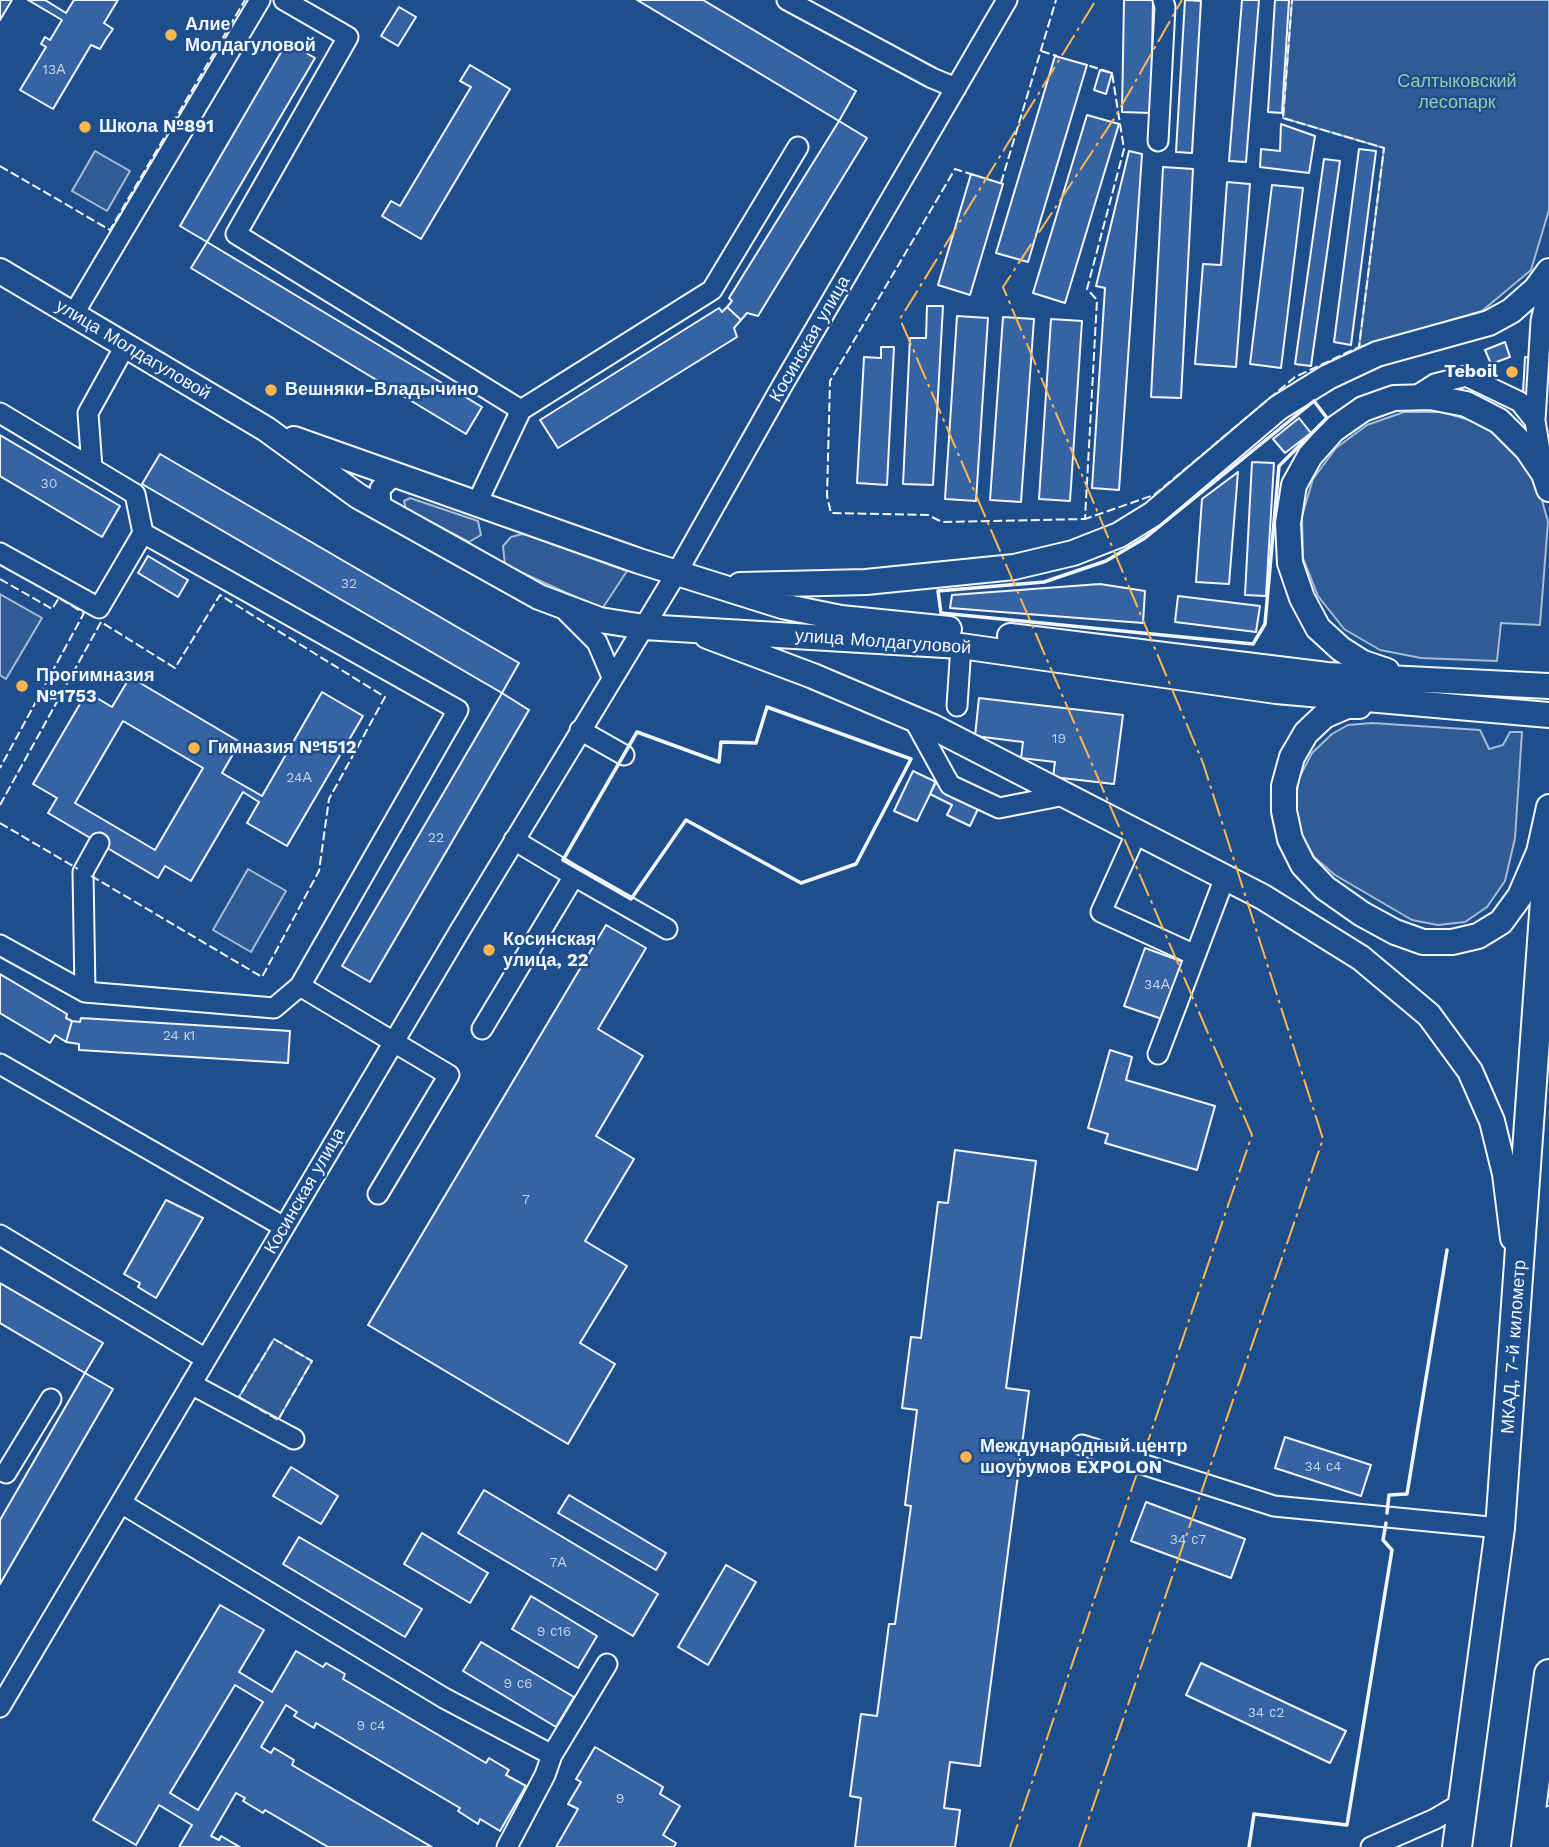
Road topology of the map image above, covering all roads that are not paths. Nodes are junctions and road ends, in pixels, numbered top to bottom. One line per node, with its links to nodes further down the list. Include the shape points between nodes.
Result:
1 (260, 0): 14 (street)
2 (284, 0): 17 (street, via 348,37 236,234)
3 (787, 0): 7 (street)
4 (828, 0): 7 (street)
5 (1007, 0): 8 (street, Косинская улица)
6 (1163, 0): 9 (street)
7 (828, 22): 8 (street)
8 (956, 88): 28 (street, Косинская улица)
9 (1158, 141)
10 (797, 147): 17 (street, via 712,290)
11 (0, 271): 14 (main road, улица Молдагуловой)
12 (1549, 271): 29 (main road, via 1511,311 1489,323 1377,354 1278,408 1132,537 1014,567 809,586)
13 (1549, 287): 19 (street, via 1541,321)
14 (72, 315): 15 (main road, улица Молдагуловой)
15 (125, 346): 20 (main road, улица Молдагуловой); 21 (street, via 88,413)
16 (1413, 398): 19 (street, via 1435,384 1466,376 1520,402); 23 (main road, via 1466,404 1499,421 1527,449); 35 (main road, via 1394,398 1363,409 1333,430 1310,456 1294,485 1288,523 1290,563 1318,628 1363,663)
17 (521, 410): 24 (street)
18 (0, 413): 21 (street)
19 (1535, 421): 23 (street)
20 (266, 429): 22 (main road, улица Молдагуловой); 25 (main road, улица Молдагуловой)
21 (92, 468): 26 (street, via 135,494)
22 (398, 477): 24 (main road, улица Молдагуловой); 25 (street, via 390,478 380,489)
23 (1547, 482)
24 (476, 505): 28 (main road, улица Молдагуловой)
25 (381, 509): 30 (main road, улица Молдагуловой)
26 (142, 533): 27 (street, via 99,608); 54 (street, via 458,710)
27 (0, 553)
28 (676, 574): 29 (main road, улица Молдагуловой); 31 (street, Косинская улица)
29 (709, 584): 35 (main road, улица Молдагуловой, via 841,618 1327,675)
30 (564, 608): 31 (main road, улица Молдагуловой); 34 (street, via 597,642)
31 (644, 627): 32 (main road, улица Молдагуловой); 34 (street, Косинская улица)
32 (687, 628): 33 (main road, улица Молдагуловой); 40 (main road)
33 (961, 646): 37 (main road, улица Молдагуловой); 38 (street)
34 (612, 677): 41 (street, Косинская улица)
35 (1411, 678): 36 (main road, улица Молдагуловой)
36 (1549, 686)
37 (1398, 704): 39 (main road, улица Молдагуловой); 44 (main road, via 1348,706 1324,716 1306,733 1292,757 1284,786 1290,839 1303,865 1325,888 1362,914 1423,942 1478,936 1501,922 1520,896 1539,852)
38 (957, 705)
39 (1549, 715)
40 (913, 718): 43 (main road); 43 (street, via 950,785 999,808)
41 (580, 730): 42 (street); 46 (street, Косинская улица)
42 (624, 755)
43 (1065, 795): 45 (main road)
44 (1549, 807)
45 (1137, 832): 50 (main road); 53 (street, via 1101,912)
46 (514, 840): 49 (street); 57 (street, Косинская улица)
47 (99, 843): 55 (street, via 83,872)
48 (1549, 844): 63 (highway, МКАД, 7-й километр)
49 (574, 876): 51 (street); 56 (street)
50 (1225, 877): 53 (street); 63 (main road, via 1361,958 1429,1014 1471,1071 1492,1121 1505,1174)
51 (667, 929)
52 (0, 945): 55 (street)
53 (1195, 956): 58 (street)
54 (300, 986): 55 (street, via 274,1008); 57 (street)
55 (85, 992)
56 (482, 1029)
57 (393, 1042): 60 (street, via 449,1075); 61 (street, Косинская улица)
58 (1158, 1054)
59 (0, 1064): 61 (street)
60 (378, 1194)
61 (284, 1227): 64 (street, Косинская улица)
62 (0, 1235): 64 (street)
63 (1517, 1312): 71 (highway, МКАД, 7-й километр)
64 (206, 1359): 65 (street, Косинская улица)
65 (191, 1384): 67 (street); 70 (street, Косинская улица)
66 (51, 1399): 69 (street)
67 (294, 1439)
68 (1082, 1445): 71 (street, via 1274,1506)
69 (2, 1475)
70 (121, 1503): 74 (street, Косинская улица); 75 (street, via 444,1698)
71 (1500, 1528): 76 (highway, МКАД, 7-й километр)
72 (607, 1664): 75 (street)
73 (1549, 1674): 81 (highway)
74 (0, 1707)
75 (551, 1755): 78 (street)
76 (1464, 1802): 79 (street); 80 (highway, МКАД, 7-й километр)
77 (1549, 1821): 82 (highway)
78 (507, 1847)
79 (1371, 1847)
80 (1457, 1847)
81 (1526, 1847)
82 (1546, 1847)

